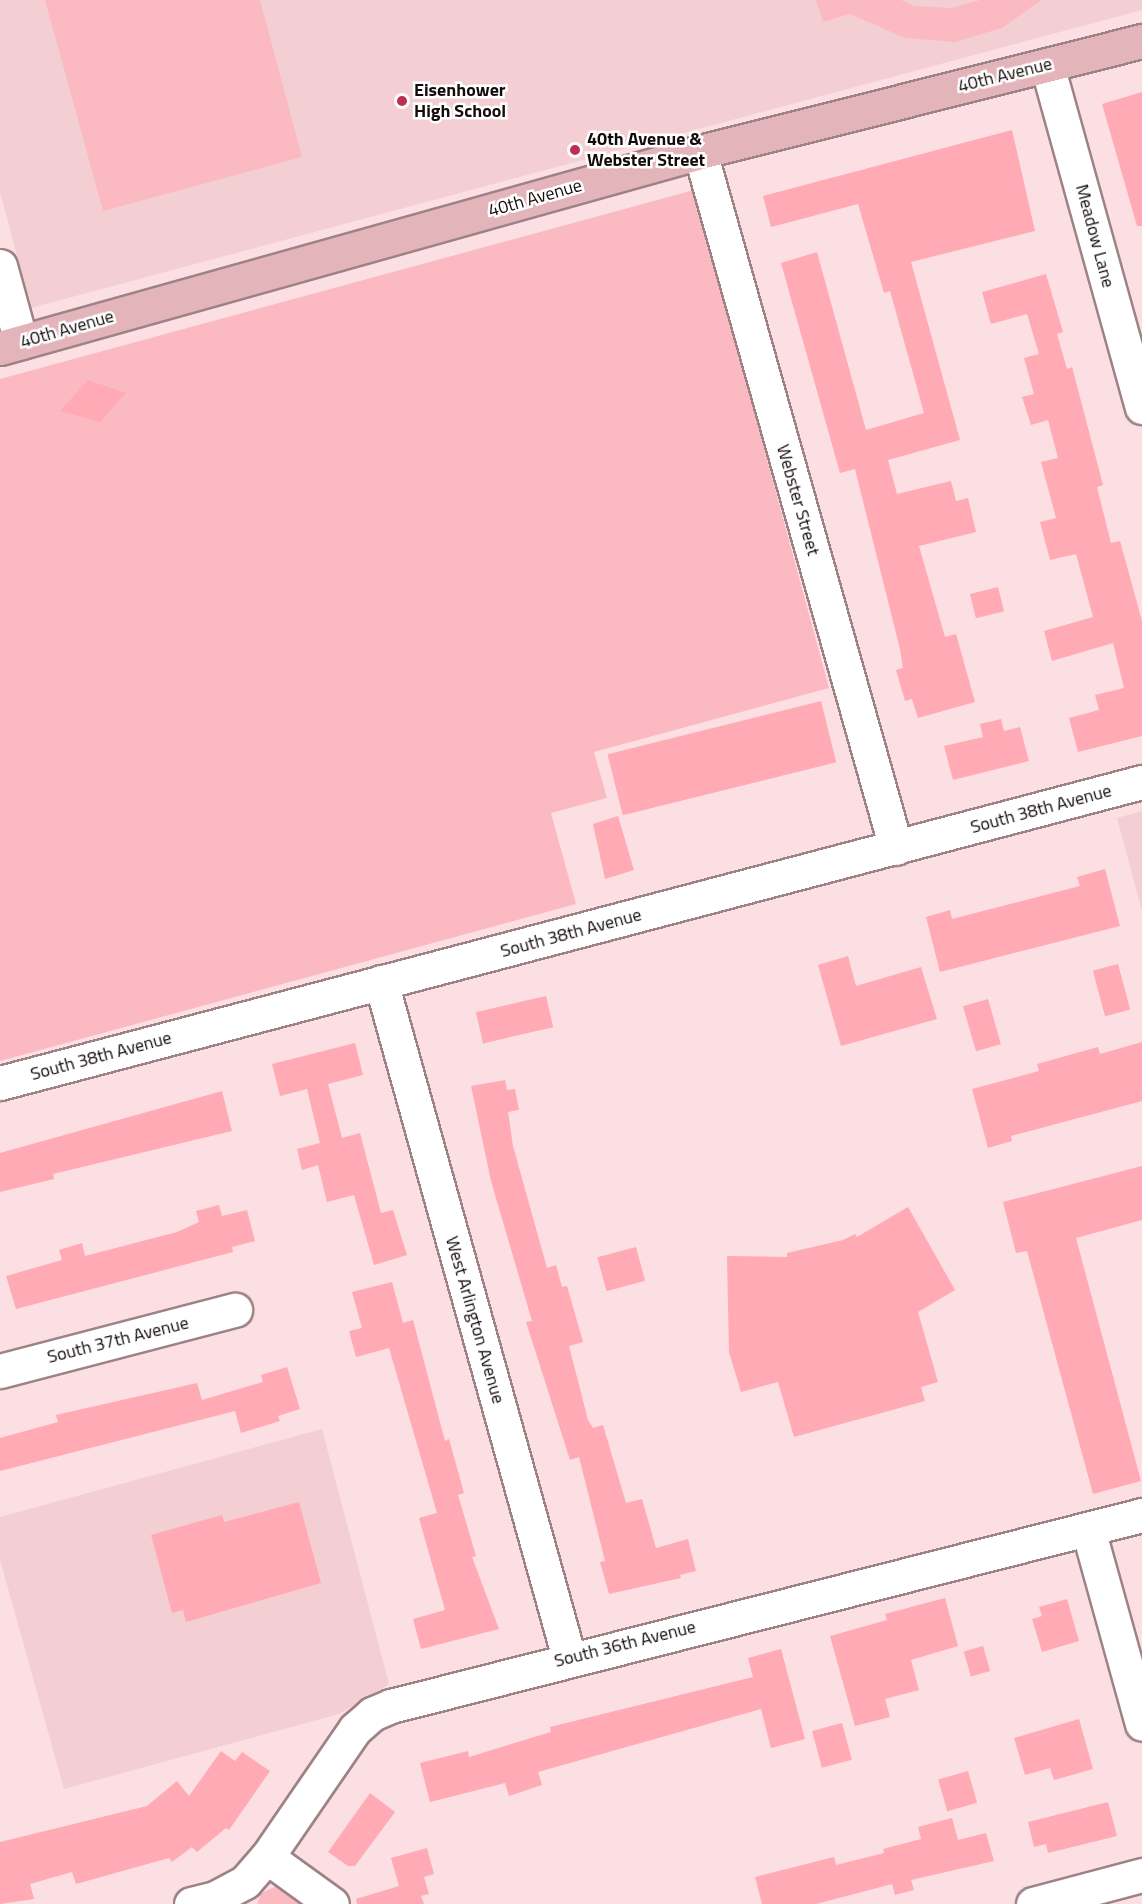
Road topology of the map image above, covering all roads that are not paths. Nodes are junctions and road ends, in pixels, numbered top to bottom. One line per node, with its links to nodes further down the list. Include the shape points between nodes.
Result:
1 (1142, 41): 2 (main road, 40th Avenue)
2 (1047, 65): 3 (main road, 40th Avenue); 6 (street, Meadow Lane)
3 (700, 152): 5 (main road, 40th Avenue); 8 (street, Webster Street)
4 (0, 266): 5 (street)
5 (10, 345)
6 (1142, 406)
7 (1142, 782): 8 (street, South 38th Avenue)
8 (896, 848): 9 (street, South 38th Avenue)
9 (381, 982): 10 (street, South 38th Avenue); 15 (street, West Arlington Avenue)
10 (0, 1083)
11 (235, 1310): 12 (street, South 37th Avenue)
12 (0, 1371)
13 (1142, 1515): 14 (street, South 36th Avenue)
14 (1088, 1529): 15 (street, South 36th Avenue); 16 (street)
15 (569, 1658): 17 (street, South 36th Avenue, via 372,1714 355,1729)
16 (1142, 1724)
17 (267, 1857): 19 (street, South 36th Avenue, via 245,1882); 20 (street)
18 (1142, 1875): 21 (street)
19 (210, 1902)
20 (332, 1904)
21 (1033, 1904)

